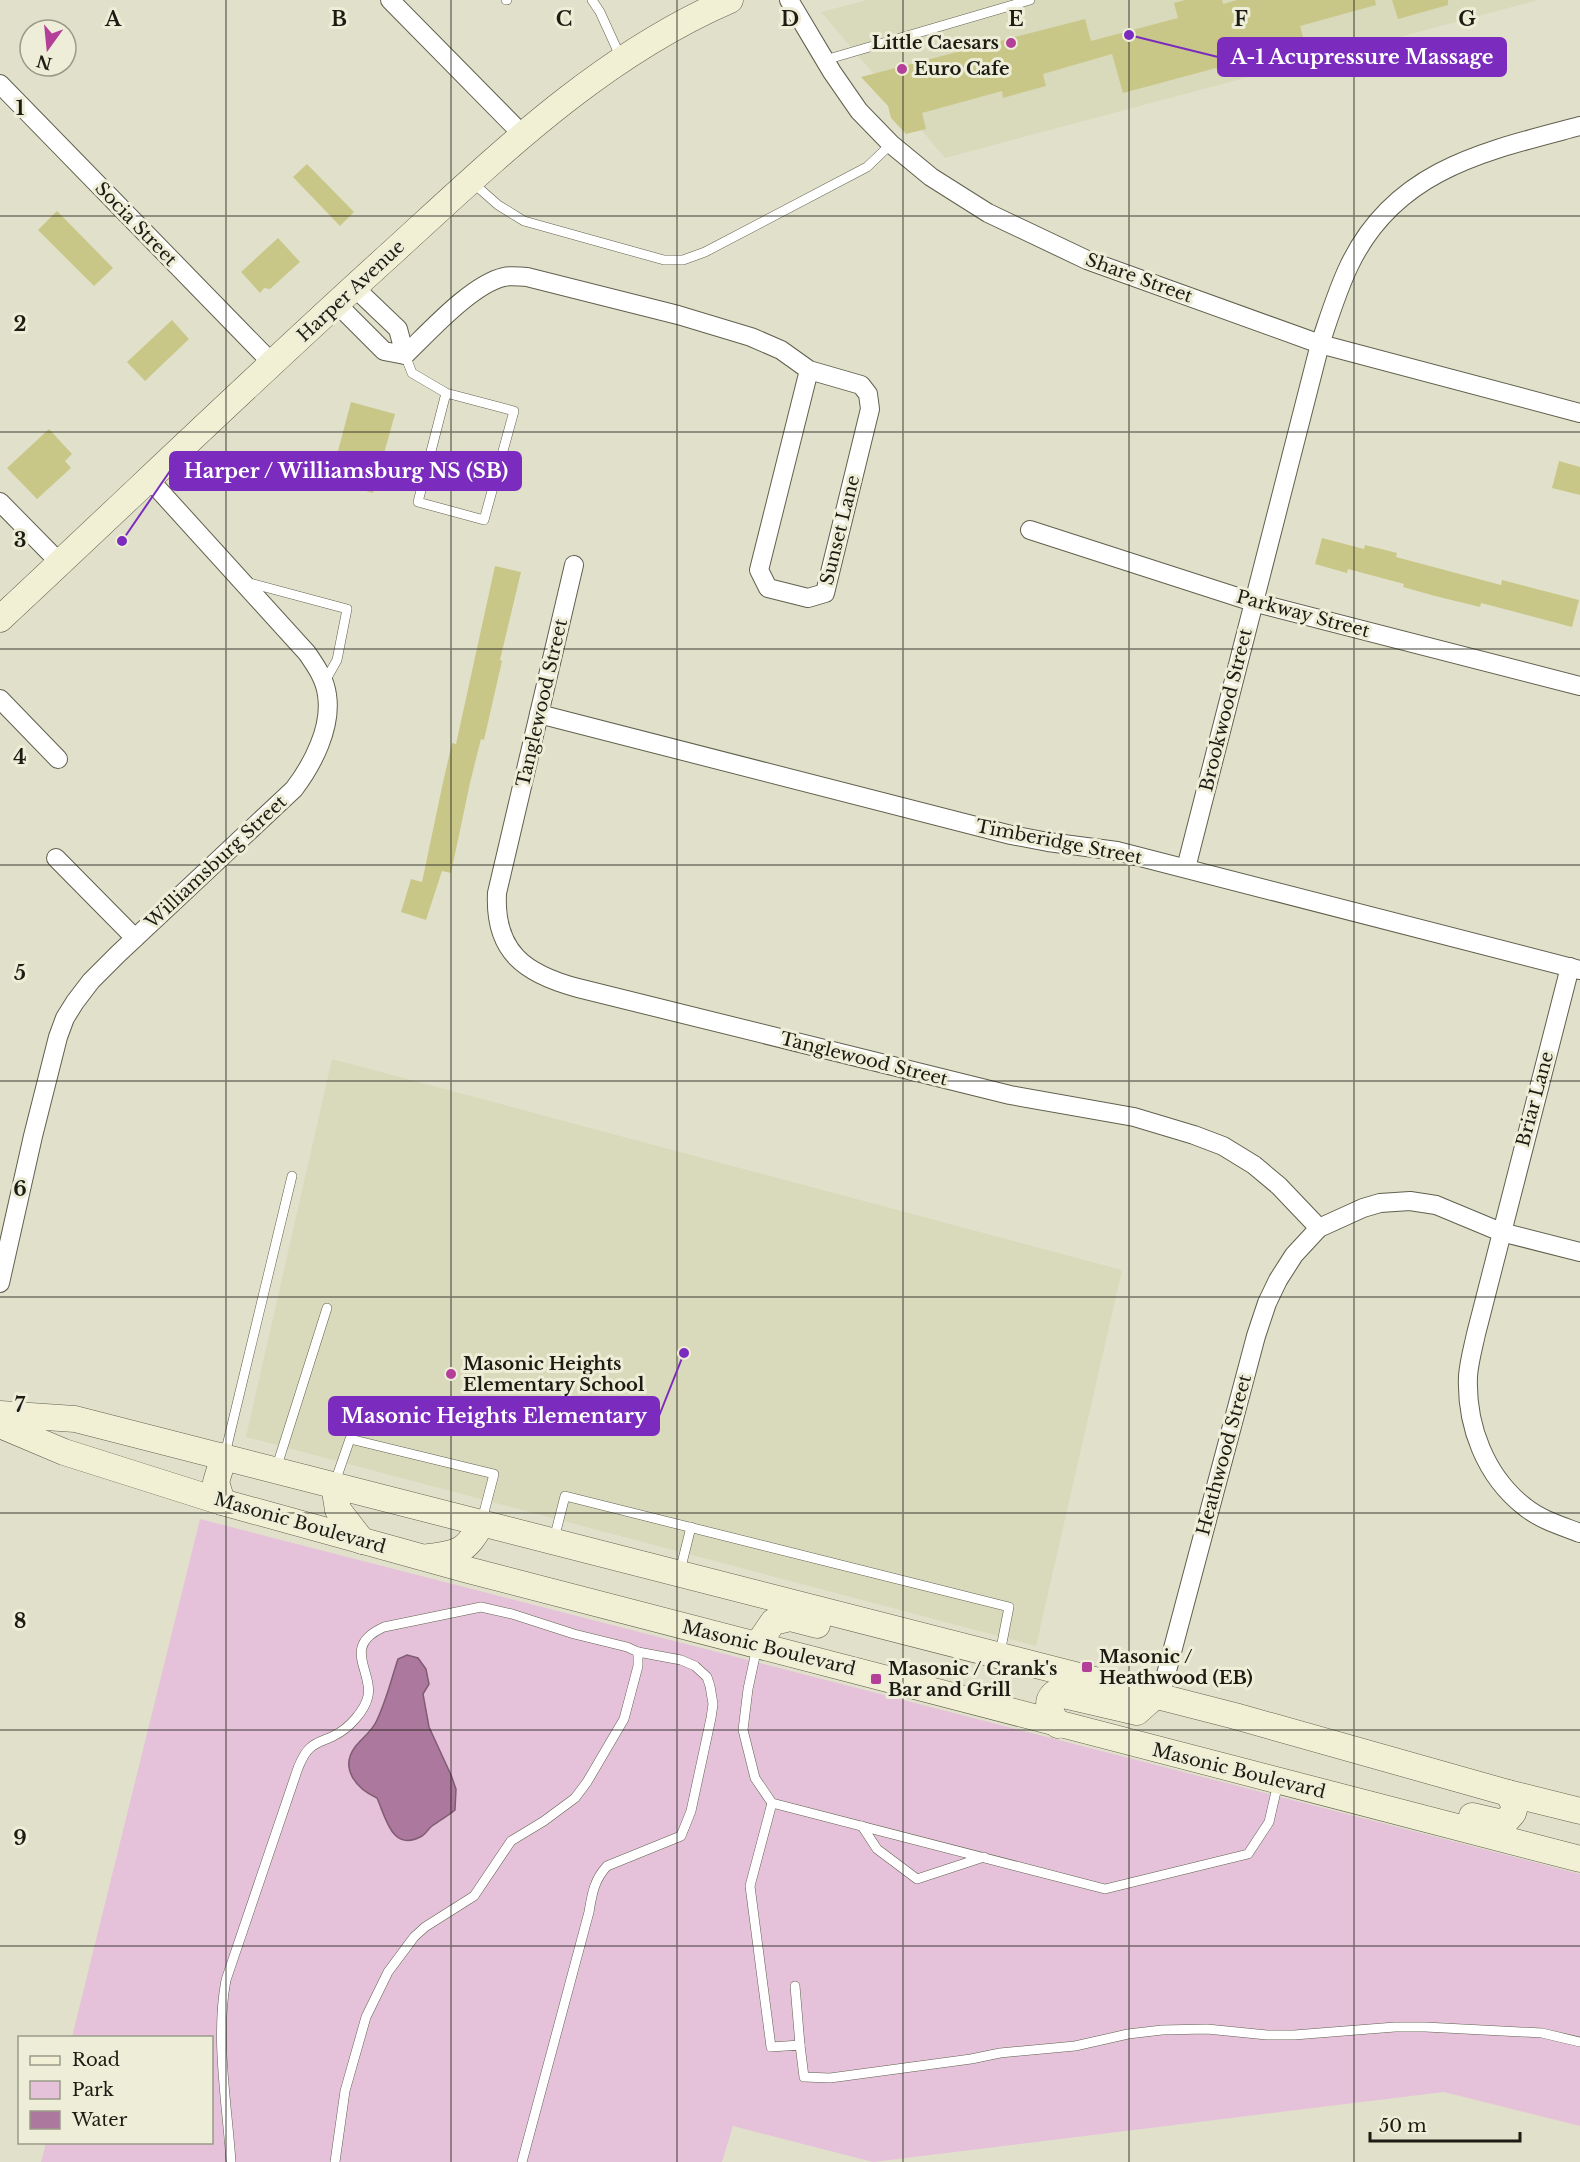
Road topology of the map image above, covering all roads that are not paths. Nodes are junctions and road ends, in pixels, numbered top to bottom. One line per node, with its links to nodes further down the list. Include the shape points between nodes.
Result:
1 (390, 0): 10 (street)
2 (592, 0): 6 (lane)
3 (730, 0): 6 (main road, Harper Avenue, via 665,32)
4 (789, 0): 7 (street, Share Street)
5 (1030, 0): 7 (lane)
6 (622, 60): 10 (main road, Harper Avenue)
7 (825, 60): 11 (street, Share Street, via 859,111)
8 (0, 84): 16 (street, Socia Street)
9 (1580, 126): 14 (street, Brookwood Street, via 1491,150 1426,178 1384,214 1366,236 1349,266)
10 (522, 134): 12 (main road, Harper Avenue)
11 (891, 144): 12 (lane, via 867,166 684,260 664,260 524,221); 14 (street, Share Street, via 931,177 988,213 1087,260)
12 (470, 181): 13 (main road, Harper Avenue)
13 (345, 295): 15 (street, via 384,351); 15 (street, via 398,329); 16 (main road, Harper Avenue)
14 (1320, 344): 19 (street, Share Street); 26 (street, Brookwood Street)
15 (405, 355): 17 (street, Sunset Lane, via 471,294 487,282 506,276 527,277 751,337 781,350); 18 (lane, via 412,373)
16 (273, 364): 20 (main road, Harper Avenue)
17 (809, 370): 17 (street, Sunset Lane, via 861,385 868,394 870,409 825,593 808,598 768,588 759,570)
18 (446, 393): 18 (lane, via 514,411 484,520 418,502)
19 (1580, 413)
20 (150, 479): 23 (main road, Harper Avenue); 25 (street, Williamsburg Street)
21 (0, 502): 23 (street)
22 (1030, 530): 26 (street, Parkway Street)
23 (60, 563): 27 (main road, Harper Avenue)
24 (574, 565): 31 (street, Tanglewood Street)
25 (241, 580): 28 (street, Williamsburg Street, via 307,653); 28 (lane, via 347,609 338,660)
26 (1253, 602): 29 (street, Parkway Street); 34 (street, Brookwood Street)
27 (0, 619)
28 (324, 683): 35 (street, Williamsburg Street, via 328,697 321,738 294,789)
29 (1580, 686)
30 (0, 699): 32 (street)
31 (539, 714): 34 (street, Timberidge Street, via 1011,835 1117,850); 38 (street, Tanglewood Street, via 497,893 496,912 499,927 514,955 537,975 998,1092 1134,1118 1194,1134 1254,1165)
32 (57, 759)
33 (56, 858): 35 (street)
34 (1186, 867): 36 (street, Timberidge Street)
35 (135, 938): 41 (street, Williamsburg Street, via 91,981 65,1018)
36 (1575, 968): 39 (street, Briar Lane)
37 (292, 1176): 45 (lane)
38 (1319, 1228): 39 (street, via 1363,1208 1410,1201 1436,1205); 60 (street, Heathwood Street, via 1294,1256 1267,1303)
39 (1501, 1232): 40 (street); 51 (street, Briar Lane, via 1468,1373 1472,1426 1492,1471 1511,1494 1552,1523)
40 (1580, 1252)
41 (0, 1283)
42 (327, 1308): 46 (lane)
43 (0, 1414): 45 (main road, via 75,1419)
44 (0, 1425): 48 (main road, Masonic Boulevard, via 64,1452)
45 (224, 1456): 46 (main road); 48 (main road, via 216,1482)
46 (276, 1469): 47 (main road)
47 (334, 1485): 49 (main road); 49 (lane, via 350,1439 494,1474); 52 (main road, via 338,1510)
48 (222, 1502): 52 (main road, Masonic Boulevard)
49 (482, 1523): 53 (main road); 54 (main road, via 472,1541 456,1553)
50 (691, 1527): 53 (lane, via 564,1496); 55 (lane); 59 (lane, via 1009,1607)
51 (1580, 1533)
52 (362, 1541): 54 (main road, Masonic Boulevard)
53 (554, 1541): 55 (main road)
54 (423, 1558): 56 (main road, Masonic Boulevard)
55 (679, 1574): 57 (main road)
56 (758, 1644): 57 (main road, via 773,1622 790,1618 884,1640); 61 (main road, Masonic Boulevard); 64 (lane, via 743,1730 755,1778)
57 (962, 1646): 59 (main road)
58 (638, 1652): 73 (lane, via 481,1607 384,1627 367,1639 361,1657 368,1695 348,1726 308,1749 298,1768 226,1980 221,2030); 74 (lane, via 624,1719 575,1798 511,1841 474,1896 414,1937 388,1972 366,2017 345,2091); 75 (lane, via 681,1660 707,1677 712,1704 705,1754 681,1836 607,1866 593,1886)
59 (999, 1655): 60 (main road)
60 (1157, 1696): 61 (main road, via 1137,1712 1055,1693 1048,1703); 63 (main road)
61 (1058, 1725): 62 (main road, Masonic Boulevard)
62 (1278, 1781): 65 (main road, Masonic Boulevard); 68 (lane, via 1269,1822 1248,1854 1214,1863 1106,1888)
63 (1508, 1792): 65 (main road, via 1515,1806 1506,1821 1449,1810); 66 (main road)
64 (772, 1803): 67 (lane); 72 (lane, via 750,1886 771,2047)
65 (1388, 1809): 69 (main road, Masonic Boulevard)
66 (1580, 1810)
67 (862, 1826): 68 (lane); 68 (lane, via 877,1849 917,1879)
68 (984, 1857)
69 (1580, 1859)
70 (795, 1986): 72 (lane)
71 (1580, 2042): 72 (lane, via 1542,2033 1395,2027 1294,2035 1162,2030 1075,2046 1000,2052 830,2078 804,2077)
72 (800, 2045)
73 (231, 2162)
74 (335, 2162)
75 (522, 2162)

